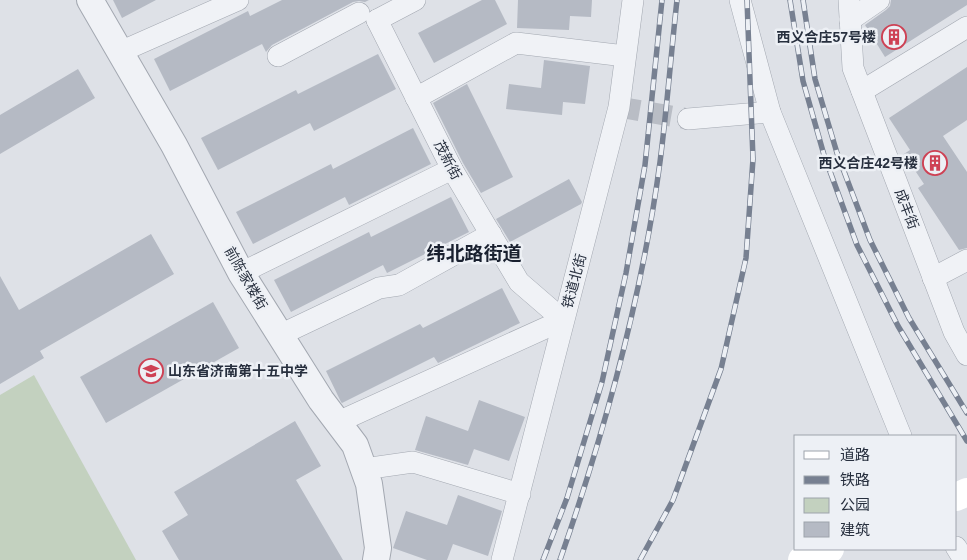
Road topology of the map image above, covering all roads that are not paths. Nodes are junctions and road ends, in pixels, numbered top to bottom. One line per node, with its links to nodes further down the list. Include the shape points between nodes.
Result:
1 (90, 0): 10 (street, 前陈家楼街)
2 (238, 0): 10 (street)
3 (414, 0): 8 (street)
4 (633, 0): 12 (street, 铁道北街)
5 (740, 0): 15 (street)
6 (879, 0): 7 (street)
7 (849, 10): 13 (street, 成丰街, via 853,68)
8 (362, 11): 11 (street); 14 (street, 茂新街)
9 (967, 28): 13 (street)
10 (120, 52): 20 (street, 前陈家楼街, via 174,145)
11 (278, 56)
12 (625, 56): 14 (street, via 516,43); 22 (street, 铁道北街, via 619,107)
13 (862, 91): 21 (street, 成丰街)
14 (416, 98): 17 (street, 茂新街)
15 (770, 112): 16 (street); 26 (street)
16 (688, 119)
17 (452, 169): 18 (street, 茂新街); 20 (street)
18 (491, 234): 22 (street, 茂新街, via 519,282); 23 (street, via 399,285 379,288)
19 (967, 260): 21 (street)
20 (241, 273): 23 (street, 前陈家楼街)
21 (933, 278): 24 (street, 成丰街, via 954,332)
22 (563, 320): 25 (street); 28 (street, 铁道北街)
23 (280, 335): 25 (street, 前陈家楼街)
24 (967, 354)
25 (338, 422): 27 (street, 前陈家楼街, via 355,445)
26 (901, 435)
27 (364, 469): 28 (street, via 413,462); 31 (street, 前陈家楼街, via 378,548)
28 (520, 494): 32 (street, 铁道北街)
29 (957, 549): 34 (street)
30 (827, 550): 33 (main road)
31 (376, 560)
32 (502, 560)
33 (802, 560)
34 (964, 560)

